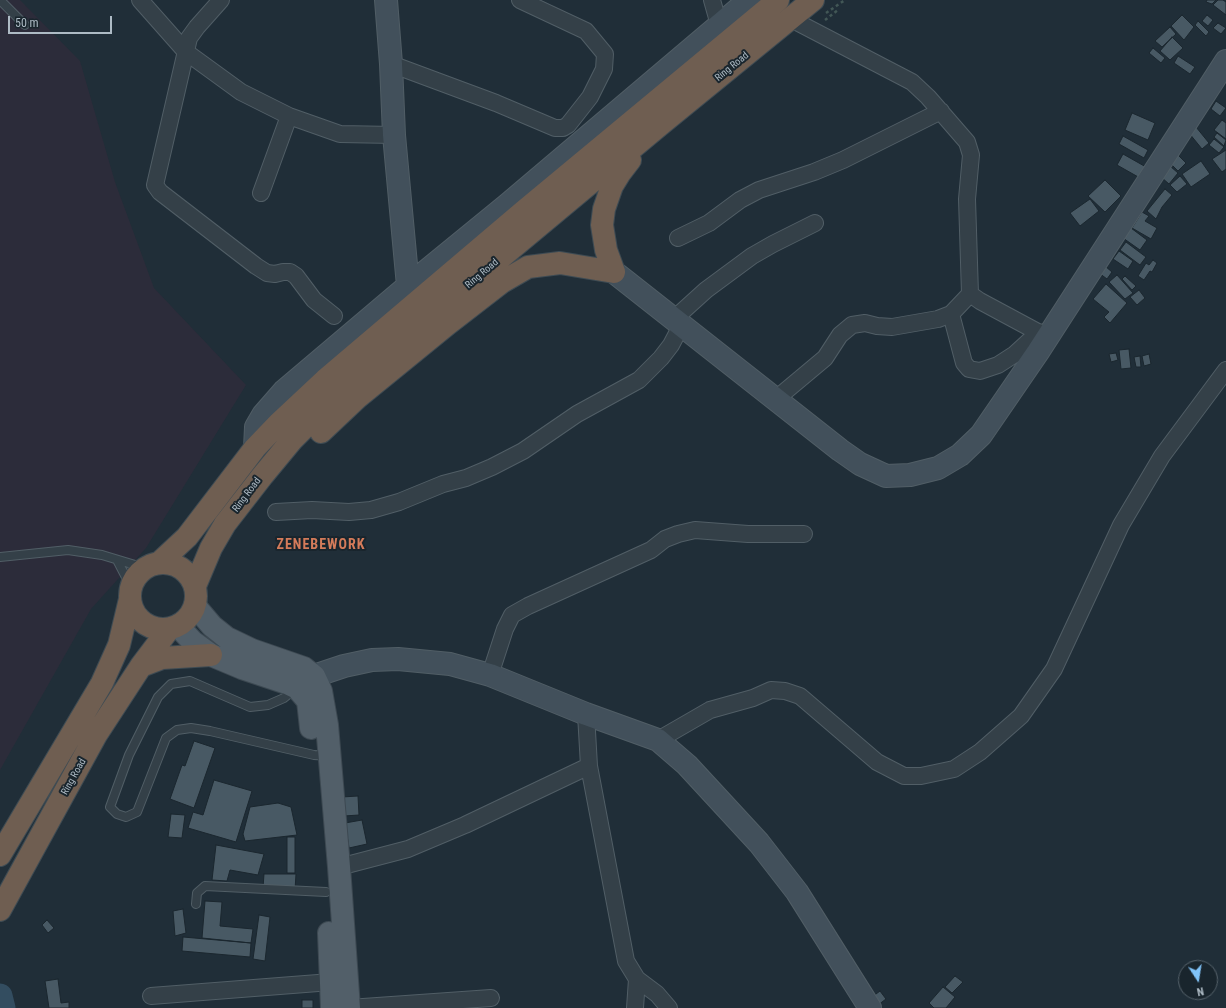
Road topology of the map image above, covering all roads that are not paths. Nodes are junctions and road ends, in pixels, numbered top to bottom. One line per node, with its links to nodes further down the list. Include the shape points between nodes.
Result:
1 (0, 0): 11 (lane)
2 (140, 0): 13 (street)
3 (221, 0): 13 (street, via 189,38)
4 (386, 0): 15 (street)
5 (520, 0): 15 (street, via 586,31 605,54 604,69 590,97 563,128 555,128)
6 (712, 0): 12 (street)
7 (749, 0): 12 (street)
8 (778, 0): 32 (highway, Ring Road, via 337,370)
9 (818, 7): 10 (highway, Ring Road)
10 (791, 19): 16 (street, via 912,82); 18 (highway, Ring Road)
11 (25, 25)
12 (719, 25): 24 (street)
13 (186, 52): 17 (street, via 242,92); 27 (street, via 155,185 160,192 256,266 267,272 290,272 296,276 314,300)
14 (1226, 61): 29 (street)
15 (391, 64): 19 (street)
16 (941, 111): 22 (street, via 843,160 759,190); 25 (street, via 967,142 971,154 967,199)
17 (289, 116): 19 (street, via 340,134); 20 (street)
18 (661, 124): 23 (highway, via 620,173 612,186 604,209 602,225 606,250); 33 (highway, Ring Road, via 343,389 292,440)
19 (394, 135): 24 (street)
20 (261, 193)
21 (815, 223): 28 (street, via 752,256 706,290)
22 (678, 238)
23 (614, 272): 28 (street); 33 (highway, via 560,263 528,267 502,282 363,392 289,463)
24 (408, 286): 32 (street, via 284,391 256,427)
25 (970, 294): 26 (street); 29 (street)
26 (951, 314): 29 (street, via 964,363 969,369 980,371 998,365); 31 (street, via 938,319 892,327 865,323 852,325 840,335 825,358)
27 (334, 316)
28 (678, 322): 31 (street); 34 (street, via 671,345 639,380 577,414 522,451 492,467 371,510)
29 (1043, 335): 31 (street, via 981,435 960,455 938,468 910,475 886,476 860,464)
30 (1226, 370): 47 (street, via 1162,456 1121,525 1054,669 1021,716 980,752 954,769 921,776 904,776 877,762 800,696 785,691 771,690 710,710)
31 (776, 399)
32 (255, 448): 38 (highway, Ring Road, via 187,537)
33 (263, 475): 40 (highway, Ring Road, via 214,542)
34 (276, 512)
35 (804, 534): 44 (street, via 748,534 695,530 665,539 651,550 512,615)
36 (0, 557): 37 (lane, via 68,550)
37 (117, 560): 38 (lane); 39 (lane)
38 (152, 566): 39 (highway, via 136,577); 40 (highway, via 170,564 181,568 190,576)
39 (130, 593): 41 (highway, via 133,610 147,626 158,629); 50 (highway, via 119,646 102,683)
40 (195, 596): 41 (highway, via 192,614); 45 (main road, via 212,626 227,638 252,650 304,668)
41 (174, 627): 42 (main road); 43 (highway, Ring Road)
42 (211, 655): 43 (highway, via 162,658); 45 (main road, via 287,683)
43 (141, 666): 54 (highway, Ring Road, via 96,735)
44 (490, 675): 45 (street, via 450,664 398,659 372,660 344,666); 46 (street)
45 (305, 682): 48 (main road, via 321,691 327,725); 48 (lane, via 284,698 268,705 250,707 190,681 171,684 158,697 129,755 110,807 117,814 126,817 137,812 166,738 177,730 191,728 210,731)
46 (586, 714): 47 (street); 49 (street)
47 (658, 740): 63 (street, via 687,765 759,843 797,892)
48 (321, 755): 51 (main road); 52 (main road)
49 (589, 766): 51 (street, via 408,849); 55 (street, via 626,960)
50 (1, 853)
51 (339, 867): 60 (main road)
52 (326, 892): 53 (lane, via 205,886 197,893); 56 (main road)
53 (196, 904)
54 (0, 910)
55 (638, 979): 61 (street); 62 (street, via 657,994)
56 (331, 982): 57 (street); 59 (main road)
57 (151, 996)
58 (491, 998): 60 (street)
59 (332, 1008)
60 (349, 1008)
61 (636, 1008)
62 (669, 1008)
63 (870, 1008)

